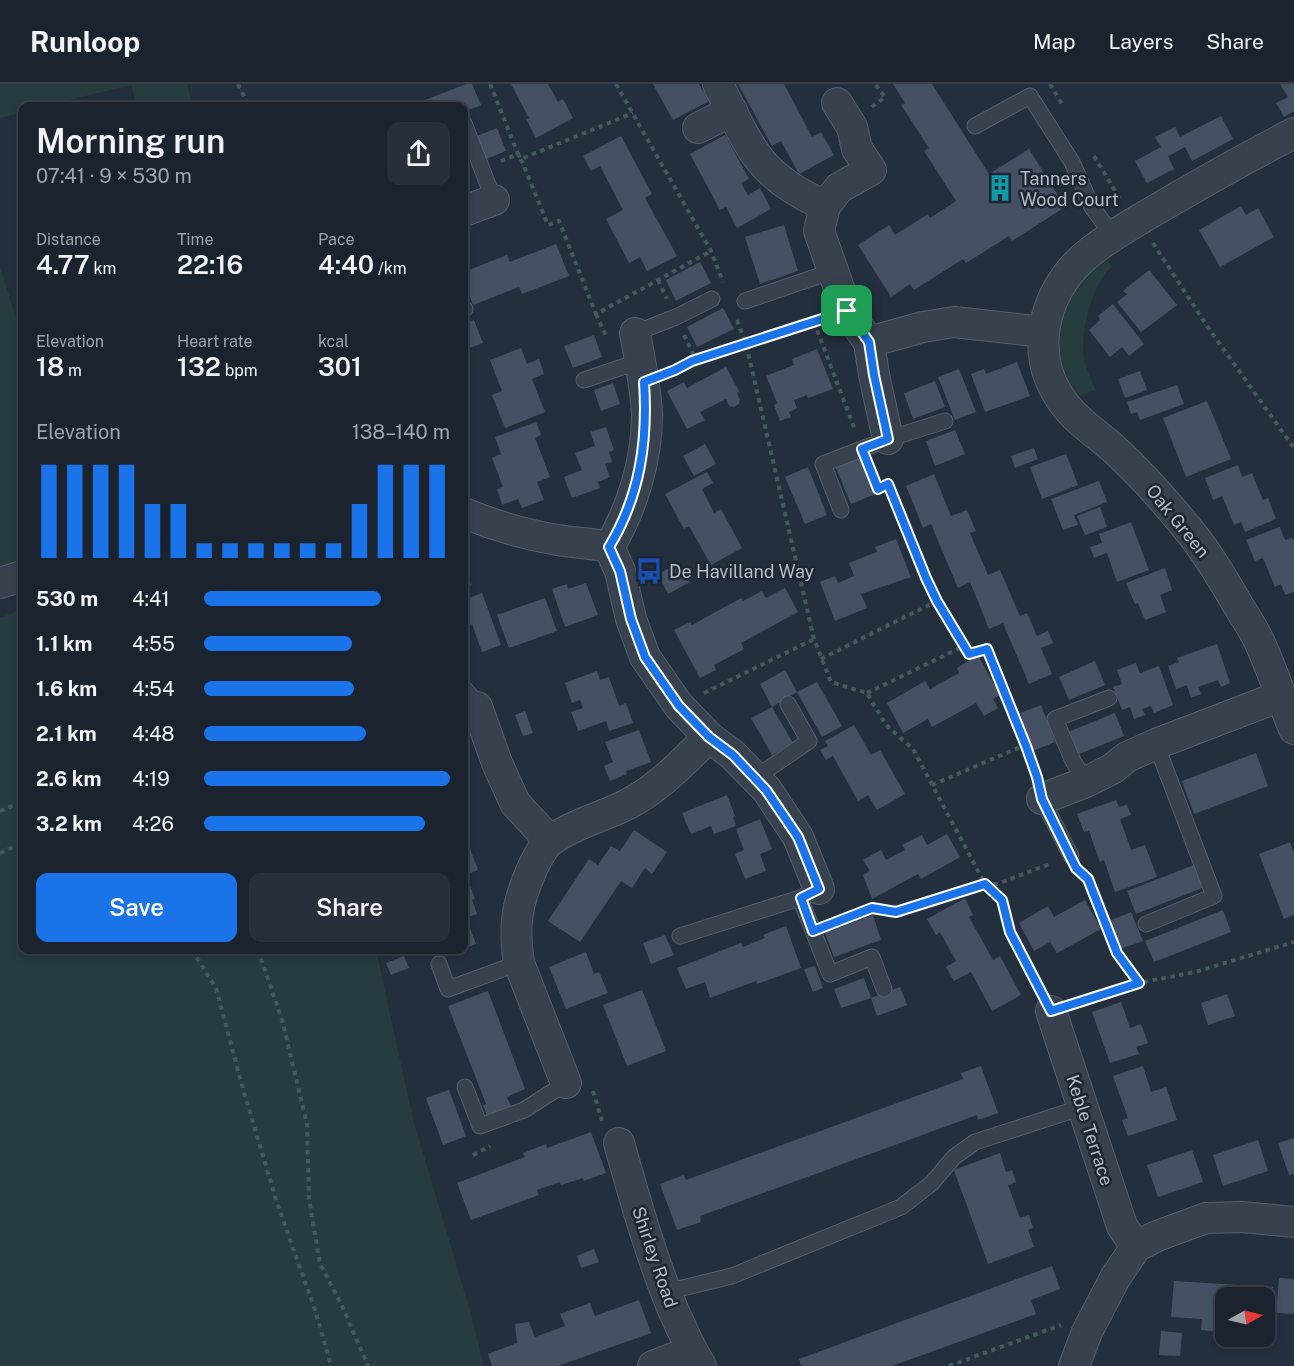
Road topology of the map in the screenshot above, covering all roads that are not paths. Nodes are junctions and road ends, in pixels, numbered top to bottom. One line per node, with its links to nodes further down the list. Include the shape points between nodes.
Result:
1 (718, 84): 3 (street)
2 (837, 103): 9 (street, via 870,170 840,188)
3 (732, 111): 5 (street); 9 (street, via 768,169)
4 (975, 126): 11 (lane, via 1030,96 1072,162 1092,207)
5 (698, 128)
6 (468, 133): 8 (lane)
7 (1294, 133): 11 (street, Oak Green)
8 (494, 200): 10 (street)
9 (825, 206): 12 (street, via 819,231)
10 (468, 209)
11 (1126, 228): 15 (street, Oak Green, via 1069,272 1047,311)
12 (833, 271): 14 (lane); 16 (street, via 847,311)
13 (720, 296): 17 (lane, via 676,317)
14 (745, 301)
15 (1043, 333): 16 (street, via 954,322); 26 (street, Oak Green, via 1045,359 1056,392 1067,409 1115,450 1192,535 1259,640)
16 (869, 342): 20 (street, via 874,375)
17 (640, 359): 18 (lane); 23 (street, via 647,417 641,465 622,526)
18 (584, 380)
19 (945, 421): 20 (lane)
20 (875, 444): 21 (lane, via 823,464)
21 (841, 510)
22 (468, 515): 23 (street, via 558,540)
23 (609, 547): 31 (street, via 645,657 679,706)
24 (18, 577): 25 (street)
25 (0, 583)
26 (1281, 696): 30 (street, Oak Green); 32 (street)
27 (470, 698): 36 (street, via 515,803)
28 (1109, 698): 34 (lane, via 1055,719 1072,761)
29 (788, 704): 33 (lane, via 809,741)
30 (1294, 729)
31 (709, 737): 33 (street); 36 (street, via 676,769 629,804)
32 (1156, 744): 34 (street); 39 (lane, via 1214,896)
33 (755, 778): 38 (street, via 798,837)
34 (1086, 782): 35 (street)
35 (1042, 799): 37 (lane)
36 (550, 841): 41 (street, via 536,861 517,909 515,942)
37 (1071, 856)
38 (810, 893): 40 (lane); 43 (lane, via 813,931 830,974 872,957)
39 (1146, 924)
40 (680, 936)
41 (519, 963): 42 (lane, via 448,989); 45 (street)
42 (439, 964)
43 (884, 989)
44 (1051, 1011): 47 (street, Keble Terrace)
45 (566, 1083): 46 (lane, via 524,1110 480,1126)
46 (465, 1087)
47 (1083, 1107): 50 (street, Keble Terrace, via 1122,1226); 51 (lane, via 975,1142 954,1156 932,1184 901,1207 732,1276)
48 (619, 1143): 51 (street, Shirley Road)
49 (1294, 1222): 50 (street, via 1242,1216 1206,1218)
50 (1136, 1247): 54 (street, via 1115,1278)
51 (666, 1292): 52 (street, Shirley Road)
52 (696, 1359): 53 (street)
53 (653, 1366)
54 (1074, 1366)

